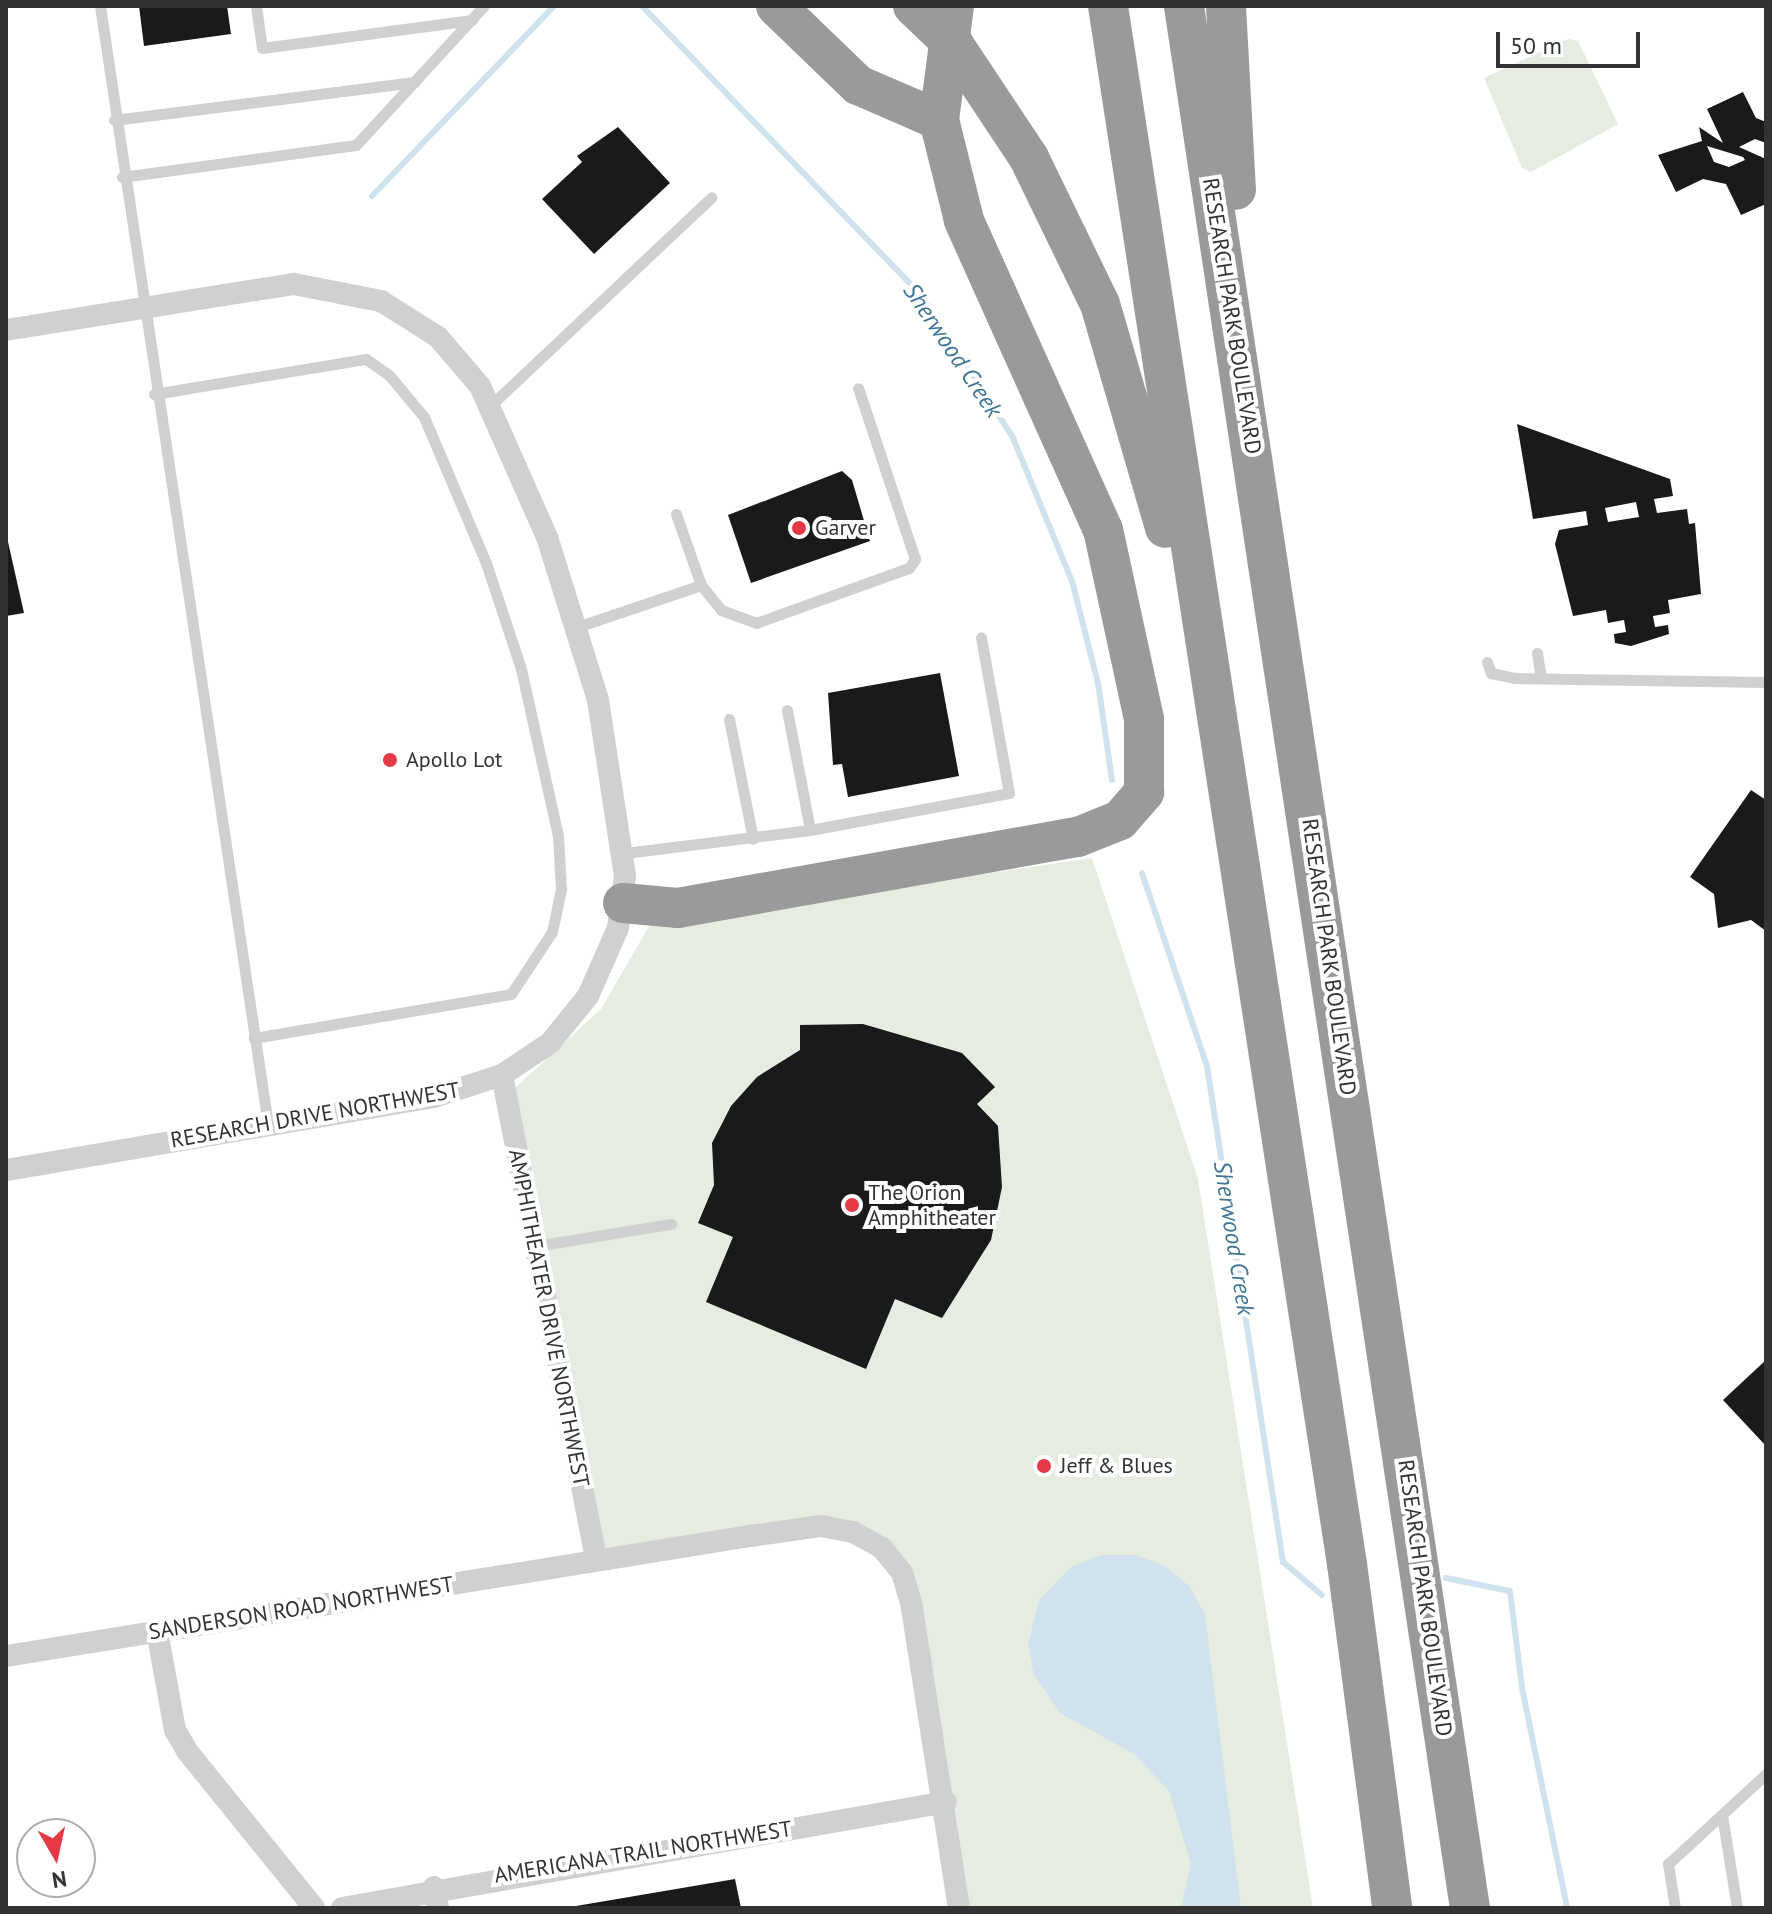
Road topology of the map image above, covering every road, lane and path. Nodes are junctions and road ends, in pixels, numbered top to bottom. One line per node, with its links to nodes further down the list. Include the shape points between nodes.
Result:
1 (100, 6): 12 (lane)
2 (256, 6): 10 (lane, via 262,48)
3 (484, 6): 10 (lane)
4 (776, 6): 13 (highway, via 858,85)
5 (913, 6): 32 (highway, bridge, via 954,45 1029,158 1100,304 1142,432)
6 (954, 6): 13 (highway)
7 (1108, 6): 32 (highway)
8 (1184, 6): 21 (highway, RESEARCH PARK BOULEVARD)
9 (1226, 6): 21 (highway)
10 (472, 20): 11 (lane)
11 (415, 82): 12 (lane); 14 (lane, via 356,145)
12 (114, 120): 14 (lane)
13 (939, 120): 36 (highway, via 964,220 1103,530 1144,719 1144,792 1120,820 1078,837 678,908)
14 (122, 177): 16 (lane)
15 (712, 197): 20 (lane)
16 (140, 307): 17 (street, RESEARCH DRIVE NORTHWEST); 19 (lane); 20 (street, RESEARCH DRIVE NORTHWEST, via 286,284 356,293 424,326 468,369)
17 (6, 330)
18 (858, 388): 23 (lane, via 915,559 909,568 756,623 721,610)
19 (154, 394): 37 (lane); 37 (lane, via 366,359 389,375 424,417 486,563 521,669 558,836 561,889 552,932 511,994)
20 (491, 405): 24 (street, RESEARCH DRIVE NORTHWEST)
21 (1247, 410): 54 (highway, RESEARCH PARK BOULEVARD)
22 (676, 514): 23 (lane)
23 (701, 585): 24 (lane)
24 (577, 627): 35 (street, RESEARCH DRIVE NORTHWEST, via 609,750)
25 (981, 638): 33 (lane, via 1009,793)
26 (1537, 653): 28 (lane)
27 (1487, 662): 28 (lane, via 1491,673)
28 (1541, 678): 29 (lane)
29 (1766, 682)
30 (787, 710): 33 (lane)
31 (729, 719): 34 (lane)
32 (1218, 734): 53 (highway, via 1347,1564)
33 (810, 830): 34 (lane)
34 (753, 839): 35 (lane)
35 (625, 853): 36 (street, RESEARCH DRIVE NORTHWEST)
36 (623, 903): 38 (street, RESEARCH DRIVE NORTHWEST, via 610,952 574,1017)
37 (254, 1038): 39 (lane)
38 (502, 1075): 39 (street, RESEARCH DRIVE NORTHWEST, via 434,1097); 42 (street, AMPHITHEATER DRIVE NORTHWEST)
39 (268, 1125): 40 (street, RESEARCH DRIVE NORTHWEST)
40 (6, 1170)
41 (671, 1224): 42 (lane)
42 (535, 1246): 43 (street, AMPHITHEATER DRIVE NORTHWEST)
43 (596, 1560): 44 (street, SANDERSON ROAD NORTHWEST); 47 (street, SANDERSON ROAD NORTHWEST, via 821,1526 882,1548 902,1573 911,1602)
44 (157, 1631): 45 (street, SANDERSON ROAD NORTHWEST); 50 (street, via 175,1730)
45 (6, 1656)
46 (1766, 1774): 48 (lane)
47 (946, 1802): 49 (street, AMERICANA TRAIL NORTHWEST); 52 (street, SANDERSON ROAD NORTHWEST)
48 (1722, 1815): 55 (lane, via 1668,1864); 56 (lane)
49 (436, 1898): 51 (street, AMERICANA TRAIL NORTHWEST)
50 (314, 1908)
51 (342, 1908)
52 (959, 1908)
53 (1392, 1908)
54 (1470, 1908)
55 (1675, 1908)
56 (1737, 1908)

